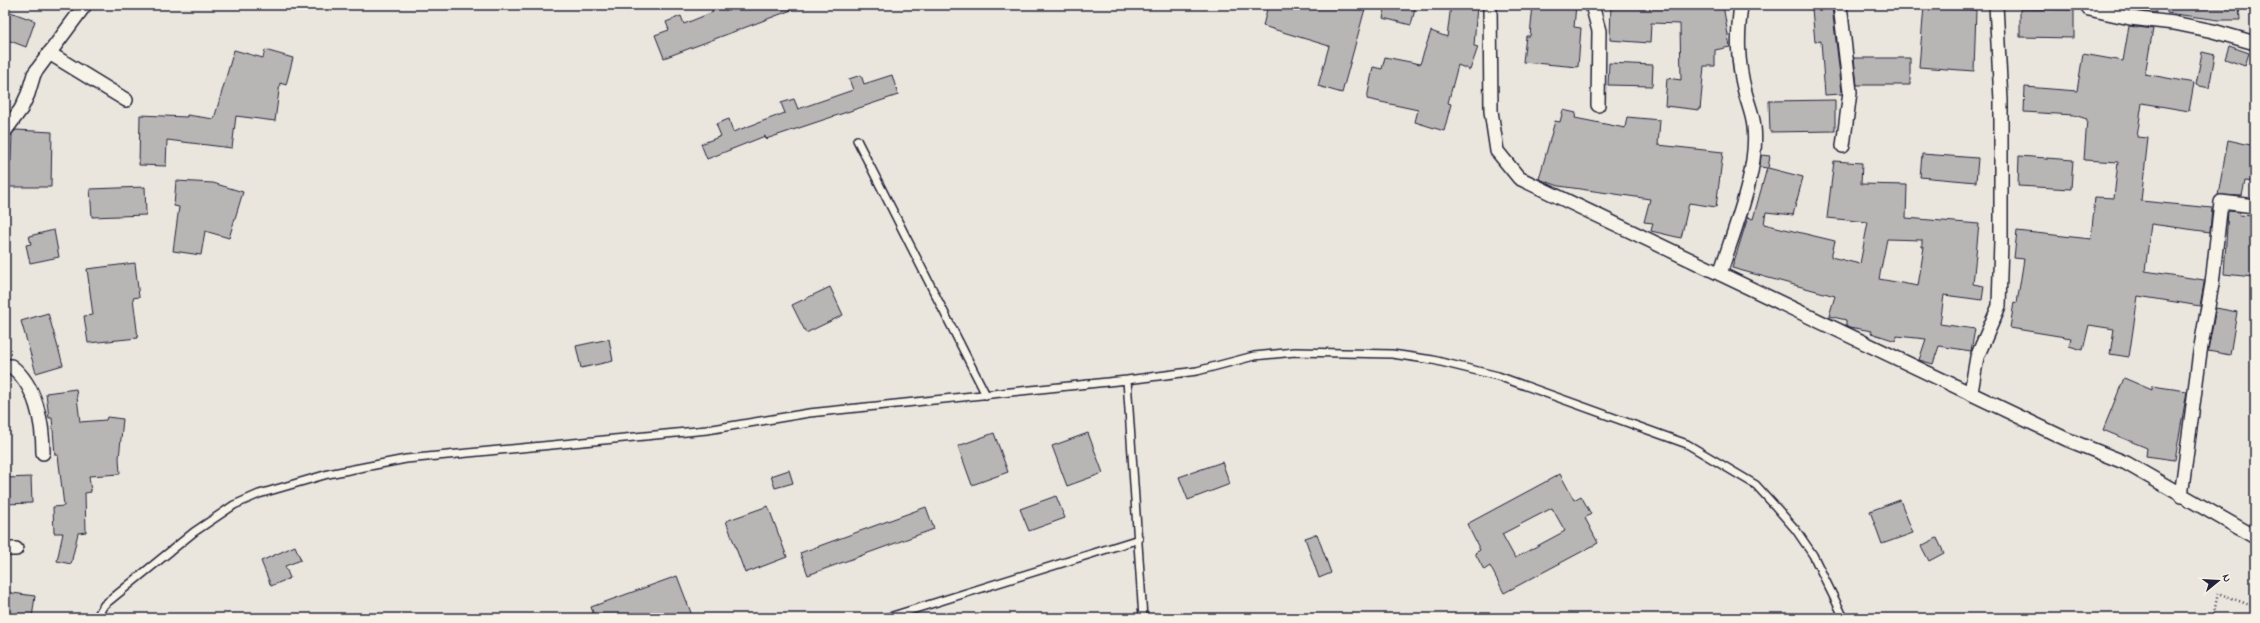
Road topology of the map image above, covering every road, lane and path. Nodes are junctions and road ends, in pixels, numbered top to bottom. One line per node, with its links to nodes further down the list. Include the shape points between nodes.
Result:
1 (85, 5): 9 (street)
2 (1490, 5): 16 (street, via 1491,111 1497,151 1519,178)
3 (1592, 5): 11 (street, via 1599,31)
4 (1740, 5): 16 (street, via 1737,44 1754,127 1755,146 1751,169)
5 (1840, 5): 14 (street, via 1850,92)
6 (1996, 5): 19 (street, via 2001,100 1999,306 1976,357)
7 (2088, 5): 8 (street, via 2089,10 2174,23)
8 (2255, 43)
9 (49, 53): 10 (street); 12 (street, via 34,74 21,109)
10 (126, 100)
11 (1598, 105)
12 (5, 131)
13 (858, 140): 20 (lane)
14 (1843, 146)
15 (2255, 206): 22 (street, via 2221,202 2212,284 2200,352)
16 (1720, 274): 19 (street)
17 (5, 367): 21 (street, via 11,366 28,382 39,417)
18 (1127, 380): 20 (lane); 24 (lane); 29 (lane, via 1197,371 1254,356 1295,352 1392,354 1433,360 1498,376 1687,444 1756,485 1796,530 1813,555)
19 (1971, 392): 22 (street, via 2066,439 2126,463)
20 (986, 395): 26 (lane, via 809,413 707,430 406,459 328,474 259,494 234,505 188,536 104,605)
21 (43, 453)
22 (2181, 496): 23 (street)
23 (2255, 537)
24 (1139, 539): 27 (lane); 28 (lane)
25 (2255, 607): 30 (path, via 2218,593)
26 (96, 618)
27 (886, 618)
28 (1143, 618)
29 (1844, 618)
30 (2213, 618)

